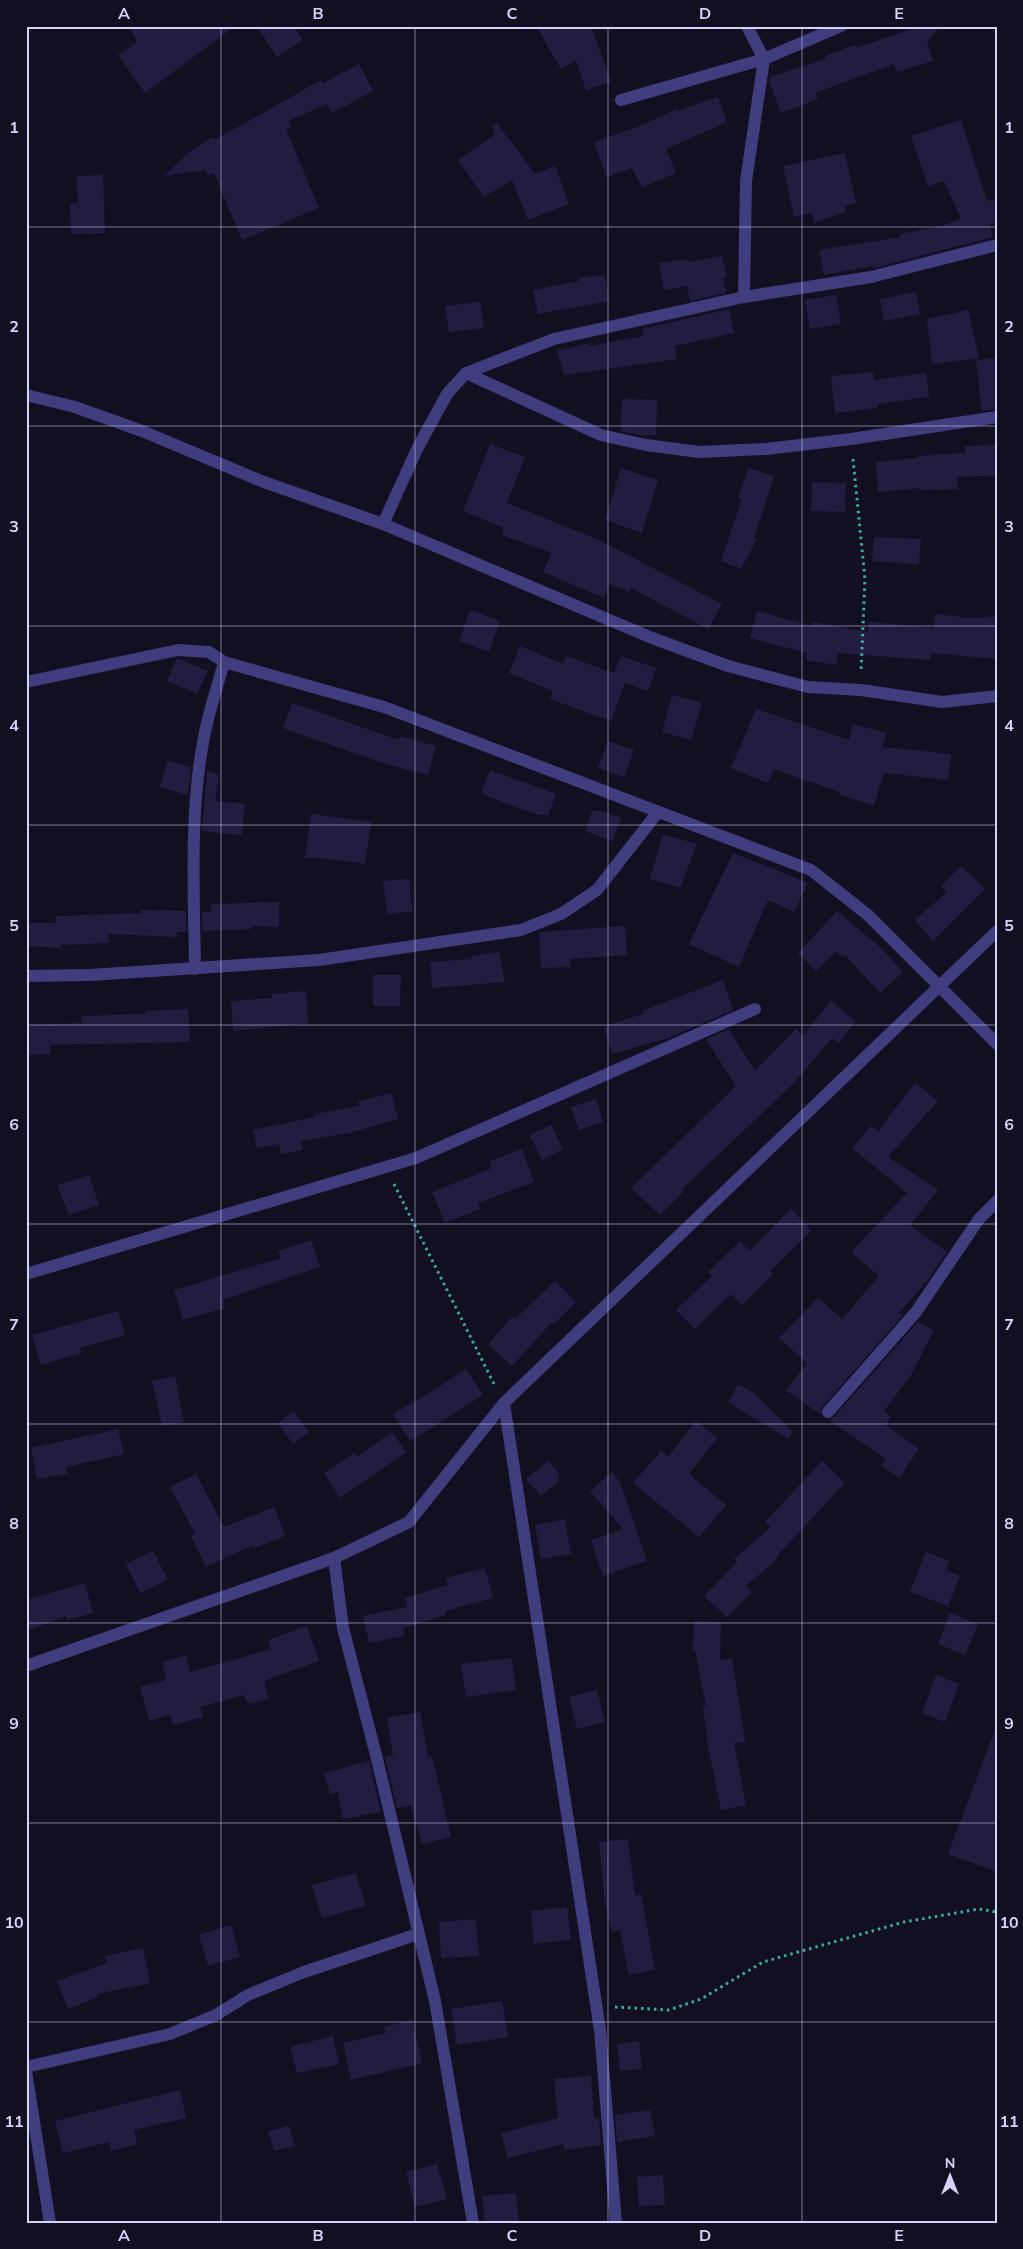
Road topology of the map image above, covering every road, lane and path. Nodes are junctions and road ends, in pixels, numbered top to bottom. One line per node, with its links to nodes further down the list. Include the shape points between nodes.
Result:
1 (747, 26): 3 (street)
2 (841, 26): 3 (street)
3 (764, 59): 4 (street); 6 (street, via 746,181)
4 (621, 100)
5 (997, 245): 6 (street, via 871,277)
6 (744, 297): 7 (street, via 554,338)
7 (466, 373): 10 (street, via 601,435 646,445 699,452 766,449); 11 (street, via 447,394 418,447)
8 (26, 395): 11 (street, via 92,413 264,482)
9 (997, 417): 10 (street)
10 (851, 439): 14 (path, via 865,579)
11 (383, 524): 14 (street, via 652,638 728,666 808,687)
12 (224, 662): 13 (street, via 209,652 178,650); 16 (street, via 384,707); 18 (street, via 205,732 200,768 194,841)
13 (26, 682)
14 (861, 690): 15 (street, via 942,702)
15 (997, 696)
16 (658, 812): 18 (street, via 597,890 561,914 521,930 319,960); 20 (street, via 811,870 868,915)
17 (997, 931): 20 (street)
18 (195, 969): 19 (street)
19 (26, 976)
20 (941, 987): 22 (street); 26 (street)
21 (754, 1009): 23 (street, via 416,1158)
22 (997, 1044)
23 (386, 1168): 25 (street); 26 (path)
24 (997, 1201): 27 (street, via 979,1219 916,1312)
25 (26, 1274)
26 (504, 1403): 28 (street, via 409,1522); 32 (street)
27 (828, 1412)
28 (334, 1558): 29 (street); 31 (street, via 342,1628 376,1754)
29 (26, 1666)
30 (997, 1912): 32 (path, via 979,1909 904,1922 763,1962 701,1999 669,2010)
31 (418, 1934): 33 (street, via 304,1972 248,1995 216,2015 170,2034); 36 (street, via 435,2001)
32 (597, 2006): 37 (street)
33 (26, 2067)
34 (26, 2071): 35 (street)
35 (50, 2223)
36 (472, 2223)
37 (616, 2223)

